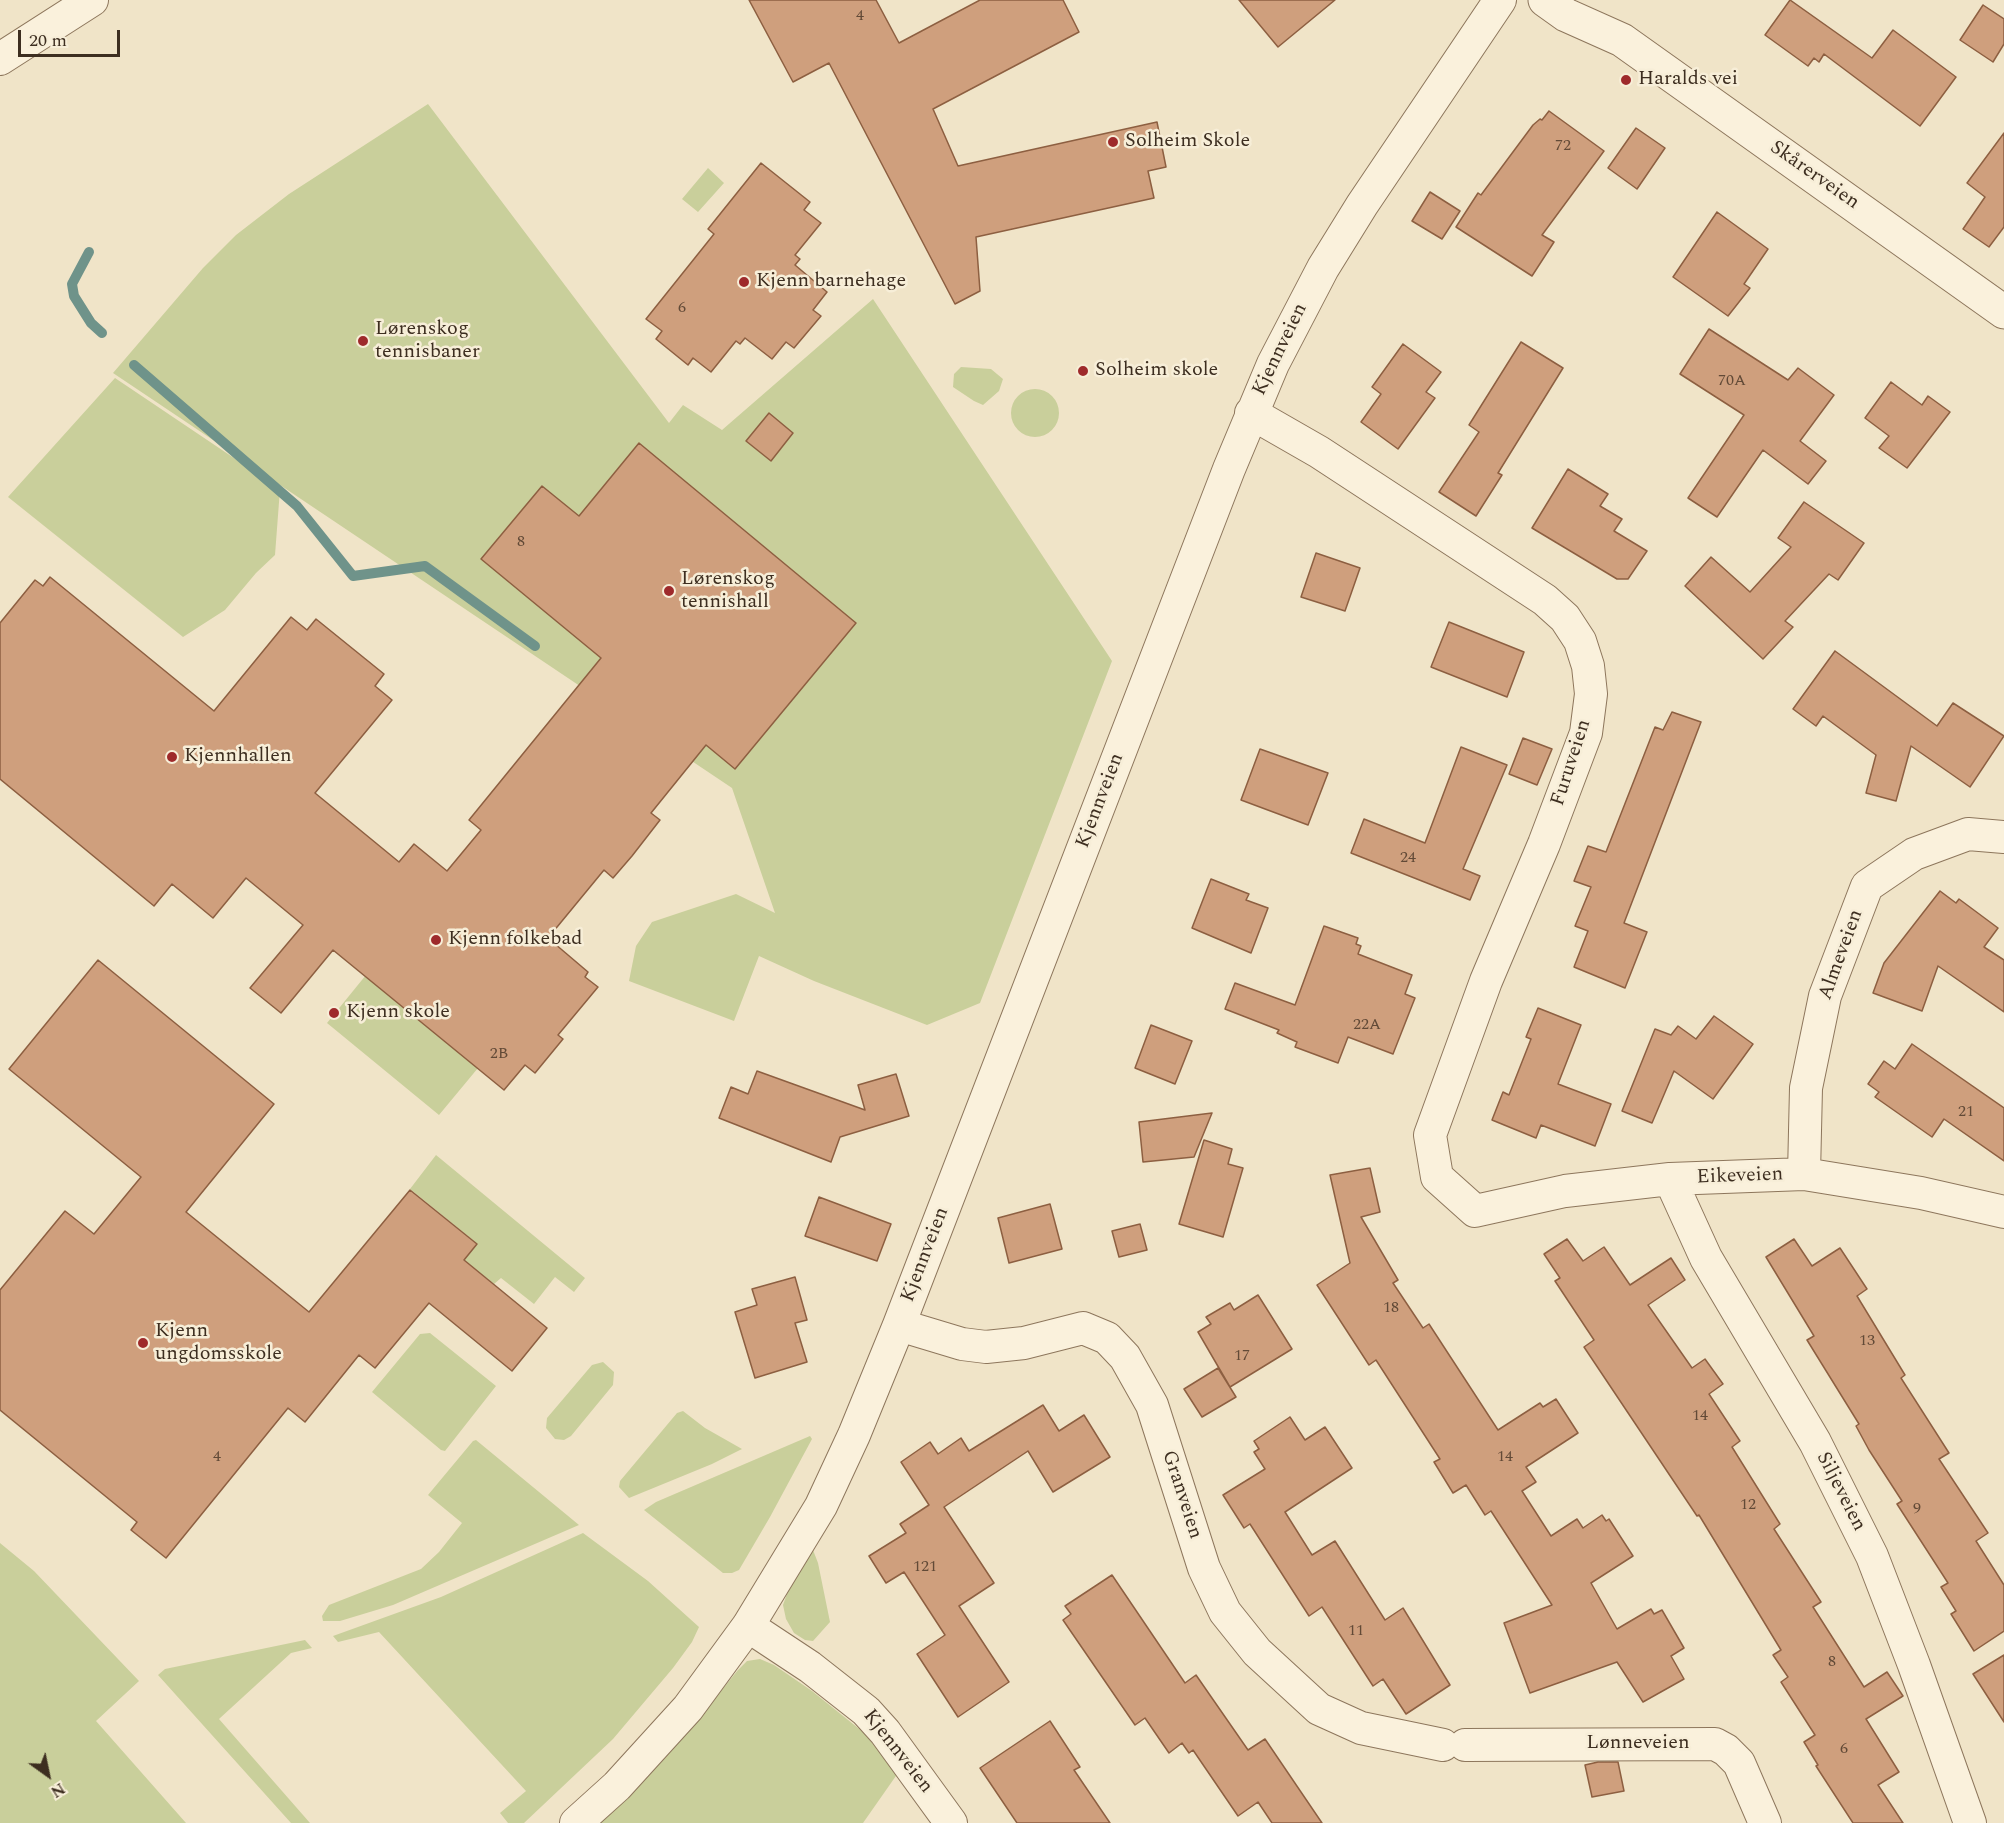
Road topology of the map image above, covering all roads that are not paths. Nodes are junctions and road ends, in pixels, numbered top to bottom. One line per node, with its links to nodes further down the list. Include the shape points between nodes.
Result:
1 (92, 0): 6 (street)
2 (1500, 0): 8 (street, Kjennveien, via 1323,268)
3 (1545, 0): 5 (street, Skårerveien, via 1566,15)
4 (1587, 0): 5 (street, Skårerveien)
5 (1622, 40): 7 (street, Skårerveien)
6 (0, 59)
7 (2004, 312)
8 (1251, 413): 12 (street, Furuveien, via 1545,600 1570,625 1588,666 1591,694 1586,733 1486,981 1430,1135 1437,1177); 14 (street, Kjennveien)
9 (2004, 837): 10 (street, Almeveien, via 1968,834 1914,854 1867,886 1825,996 1806,1088)
10 (1804, 1174): 11 (street, Eikeveien); 13 (street, Eikeveien, via 1921,1193)
11 (1670, 1179): 12 (street, Eikeveien, via 1565,1191); 20 (street, Siljeveien, via 1706,1258 1815,1442 1872,1556)
12 (1475, 1211)
13 (2004, 1212)
14 (899, 1326): 15 (street, Kjennveien, via 826,1496); 16 (street, Granveien, via 986,1347 1024,1343 1083,1328 1107,1338 1125,1357 1152,1405 1204,1568 1225,1611 1257,1652 1319,1709 1361,1728)
15 (748, 1626): 17 (street, Kjennveien, via 687,1708 617,1786); 18 (street, Kjennveien, via 866,1711)
16 (1454, 1745): 19 (street, Lønneveien, via 1715,1744 1739,1763)
17 (576, 1823)
18 (951, 1823)
19 (1765, 1823)
20 (1970, 1823)

